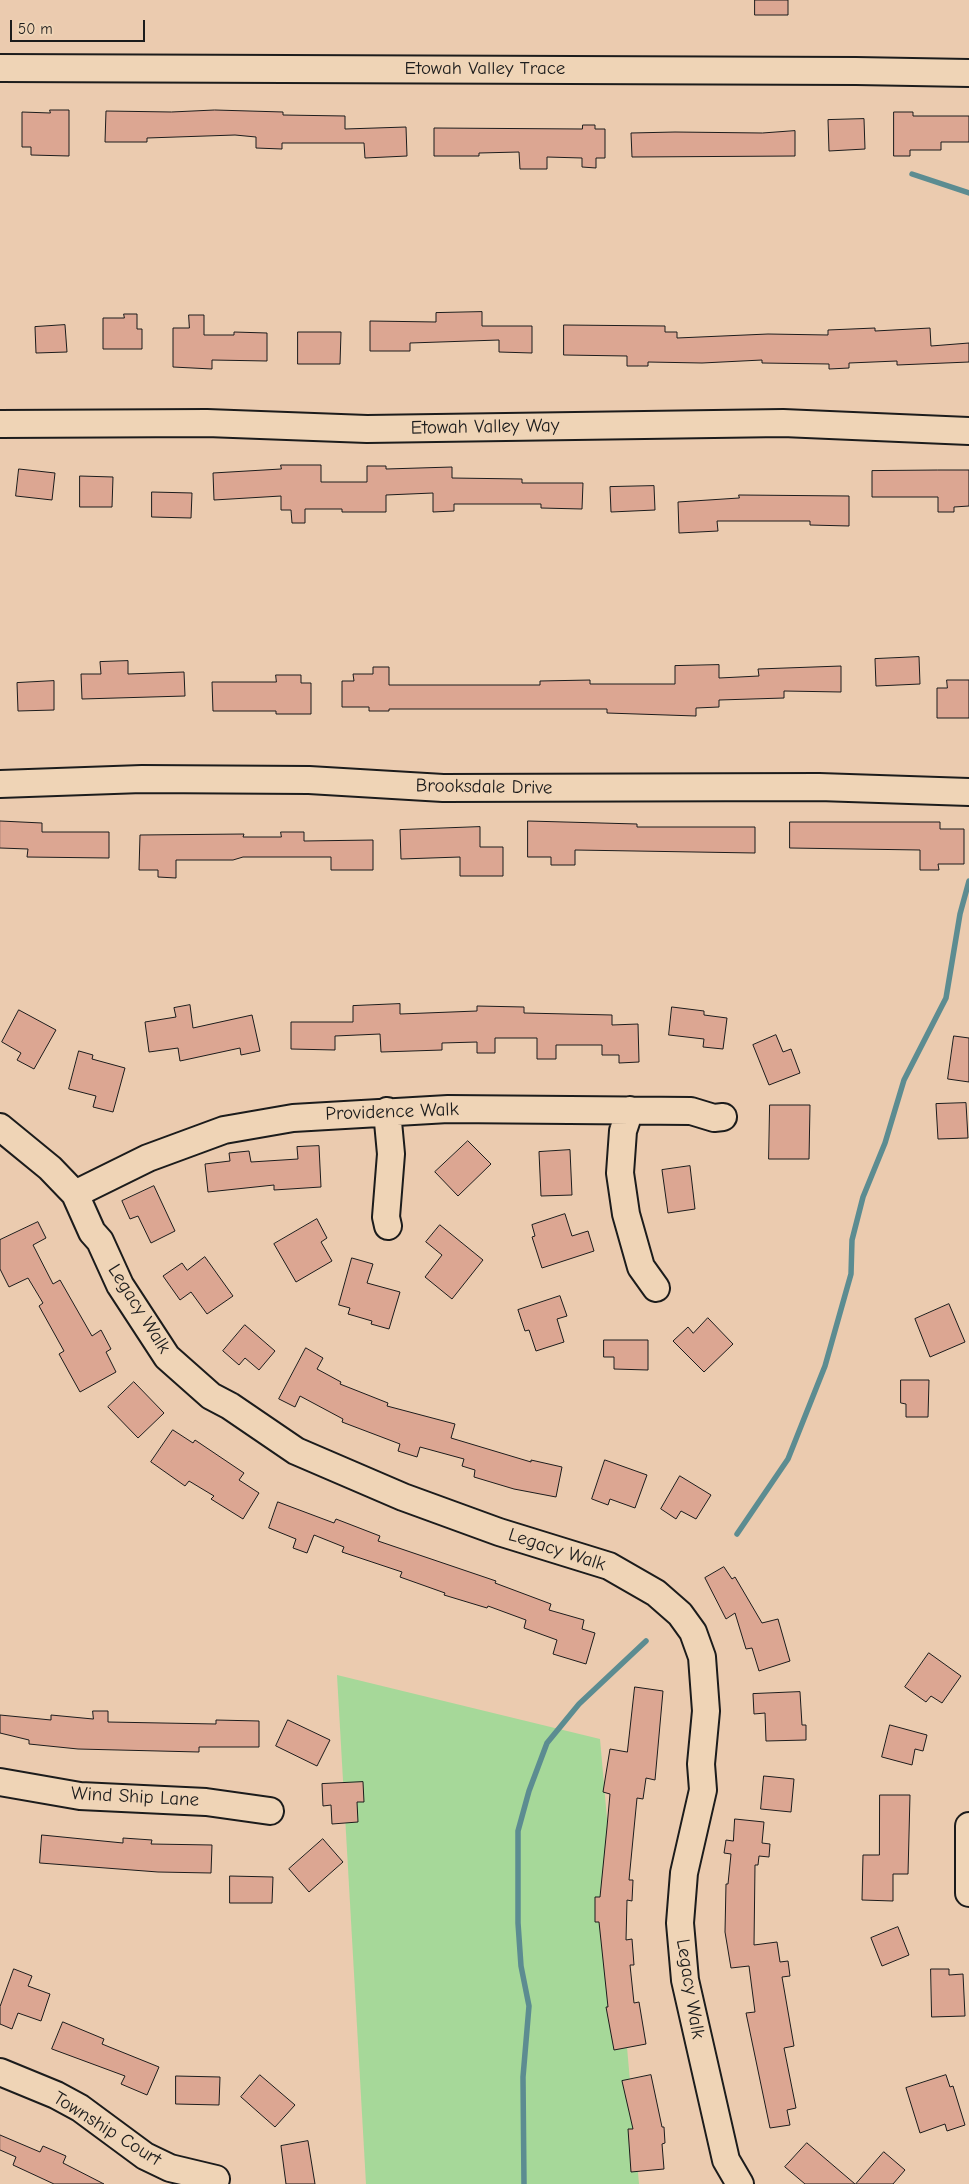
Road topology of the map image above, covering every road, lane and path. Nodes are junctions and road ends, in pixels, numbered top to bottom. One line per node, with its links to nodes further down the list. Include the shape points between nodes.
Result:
1 (0, 68): 2 (street, Etowah Valley Trace)
2 (969, 73)
3 (0, 424): 4 (street, Etowah Valley Way, via 208,423 367,429 783,423)
4 (969, 430)
5 (0, 784): 6 (street, Brooksdale Drive, via 142,778 299,780 442,788 819,788)
6 (969, 792)
7 (630, 1110): 8 (street, Providence Walk); 9 (street, Providence Walk, via 691,1111 714,1118); 13 (street, via 623,1131 621,1181 626,1214 641,1267)
8 (387, 1112): 11 (street, Providence Walk, via 293,1118 224,1130 148,1158); 12 (street, via 391,1154)
9 (723, 1117)
10 (0, 1127): 11 (street, Legacy Walk, via 50,1168)
11 (75, 1194): 20 (street, Legacy Walk, via 120,1285 167,1357 211,1396 296,1451 394,1493 499,1532 609,1566 656,1593 676,1609 693,1632 702,1657 706,1711 702,1790 684,1873 681,1915 685,1980 726,2160)
12 (388, 1226)
13 (656, 1288)
14 (0, 1782): 15 (street, Wind Ship Lane, via 80,1796 206,1802)
15 (270, 1811)
16 (969, 1826): 17 (street)
17 (969, 1893)
18 (0, 2072): 19 (street, Township Court, via 80,2108 145,2156 170,2168)
19 (216, 2179)
20 (740, 2184)

